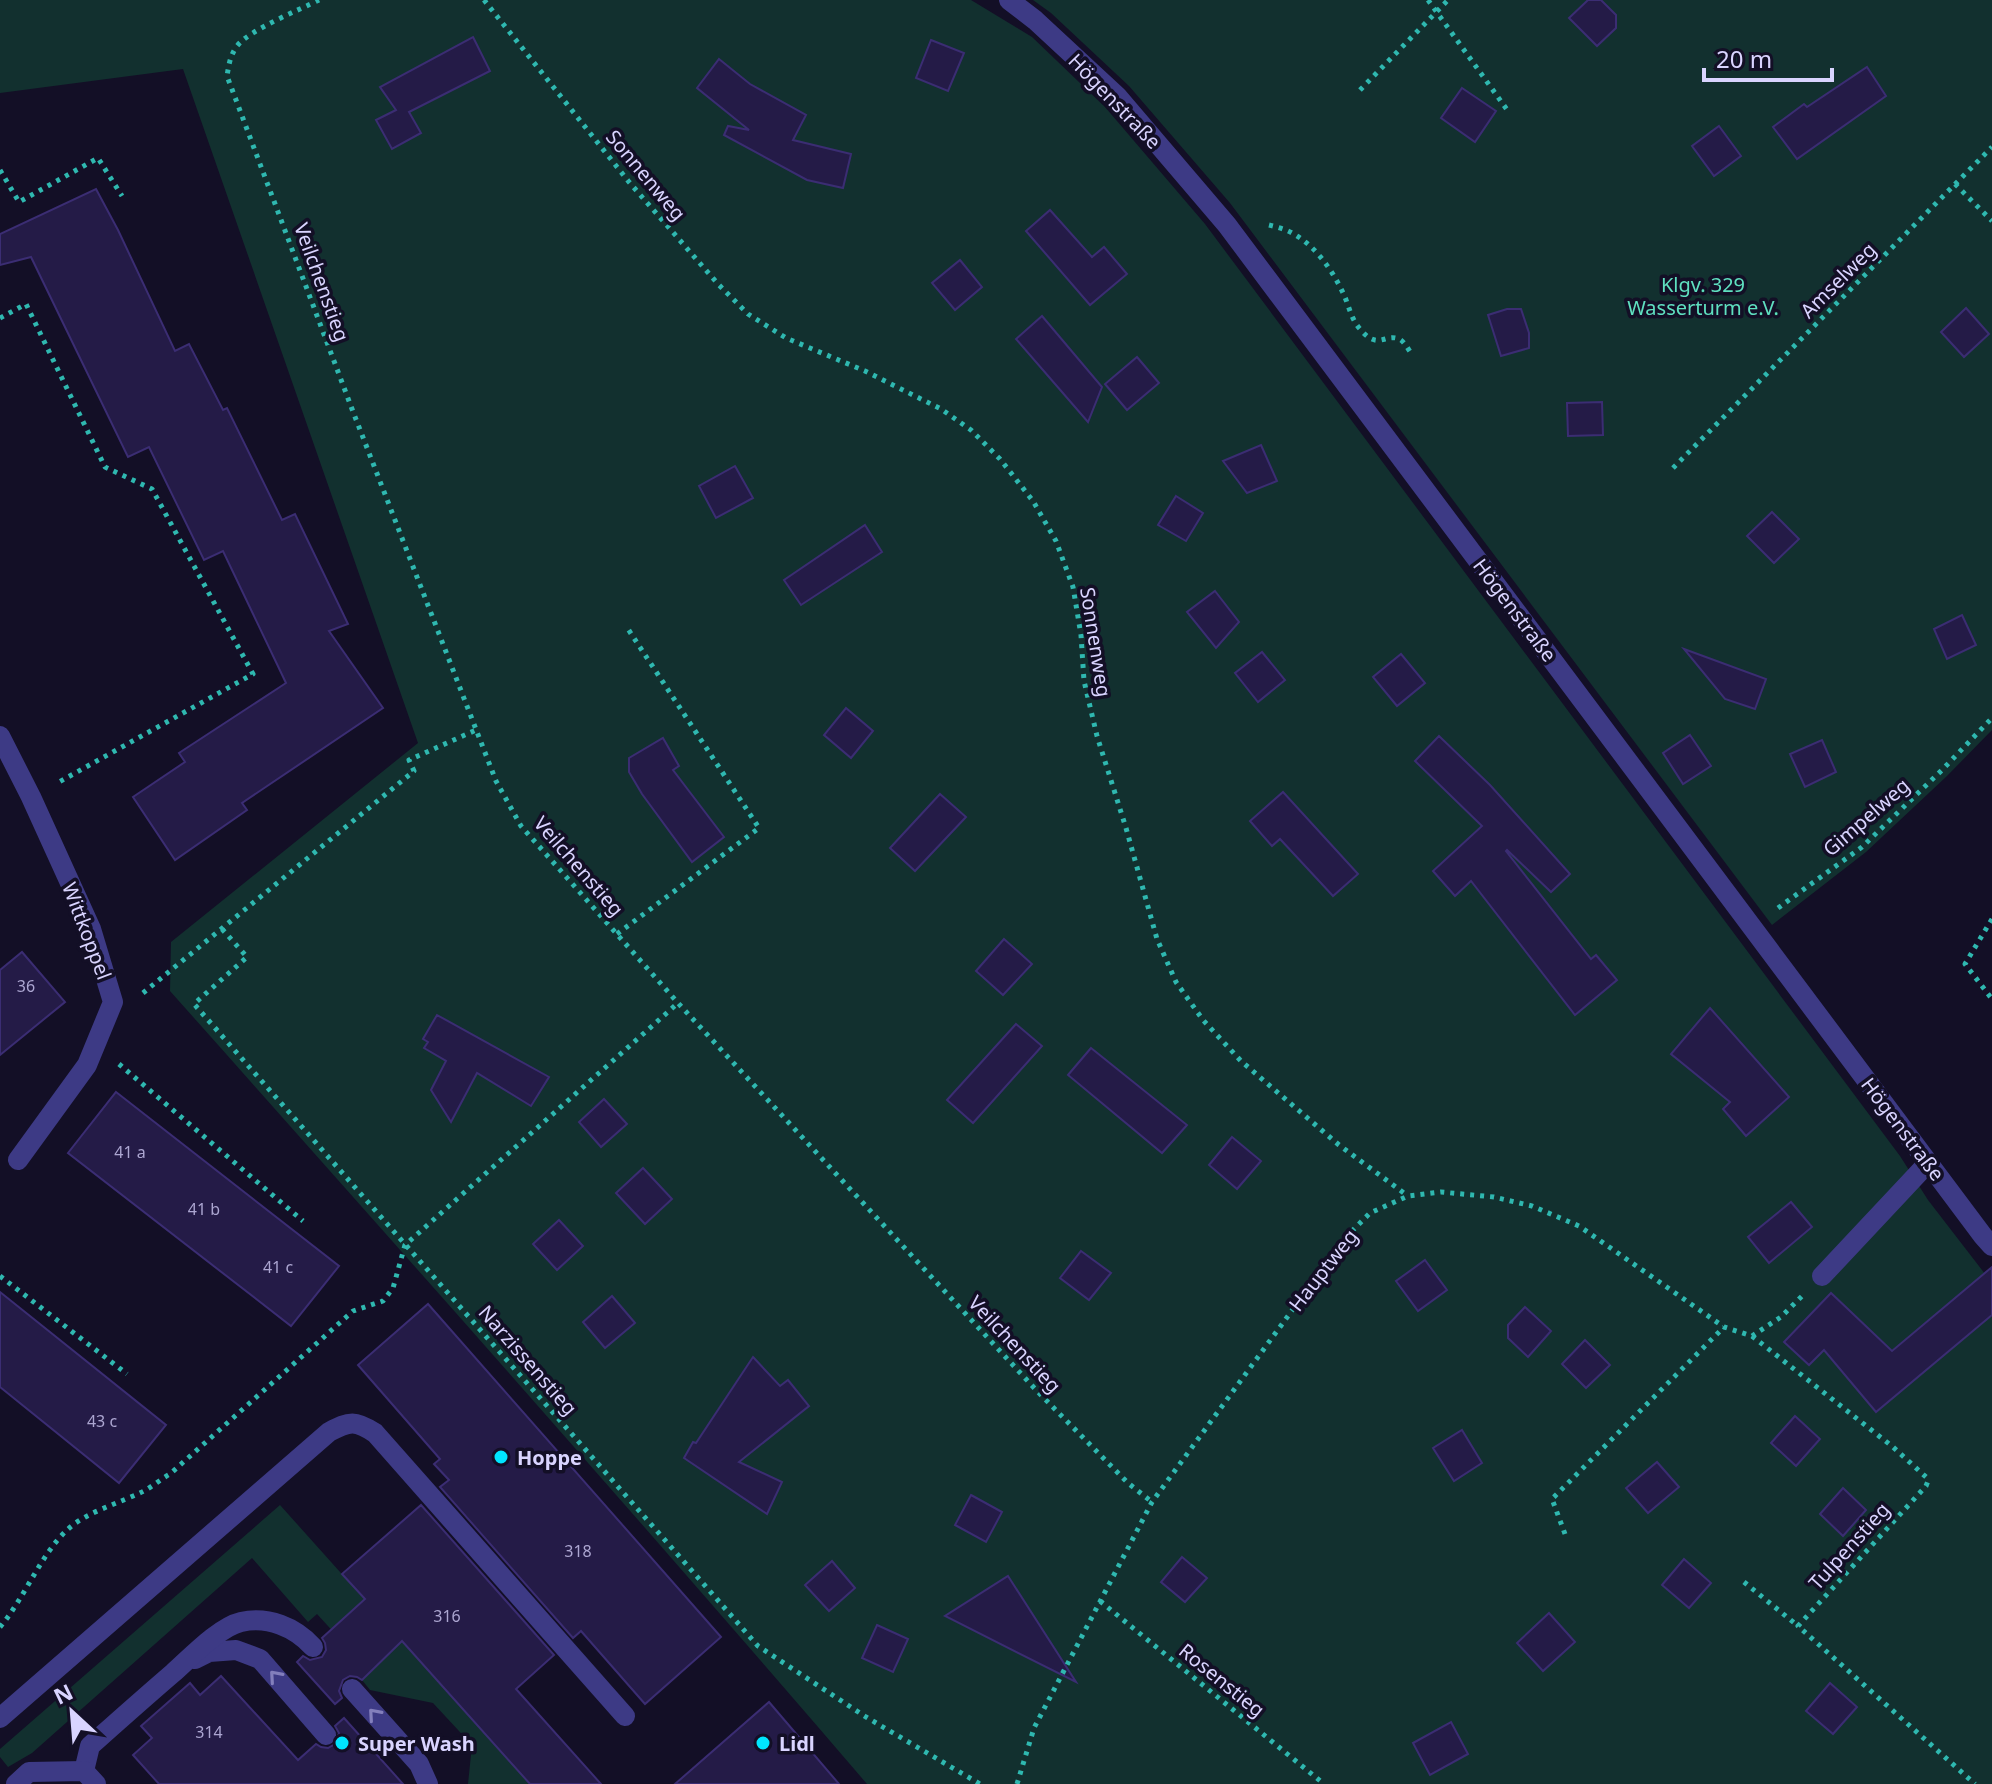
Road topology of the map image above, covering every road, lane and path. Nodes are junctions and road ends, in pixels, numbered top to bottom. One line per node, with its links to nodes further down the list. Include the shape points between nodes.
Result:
1 (319, 0): 20 (path, Veilchenstieg, via 239,43 227,76)
2 (484, 0): 33 (path, Sonnenweg, via 629,182 748,314 786,338 941,409 1000,459 1033,501 1073,587 1084,681 1097,736 1157,939 1176,982 1241,1061)
3 (1009, 0): 14 (street, Högenstraße, via 1117,96)
4 (1428, 0): 6 (path)
5 (1448, 0): 6 (path)
6 (1437, 12): 7 (path); 8 (path)
7 (1360, 90)
8 (1508, 111)
9 (1992, 147): 11 (path, Amselweg)
10 (0, 170): 12 (path, via 19,202 98,158)
11 (1955, 184): 13 (path); 17 (path, Amselweg)
12 (122, 196)
13 (1992, 221)
14 (1227, 225): 16 (path, via 1265,223 1291,232 1327,266 1360,329 1374,340 1401,340); 24 (street, Högenstraße)
15 (0, 318): 22 (path, via 26,304 105,467 152,489 253,674)
16 (1411, 353)
17 (1673, 468)
18 (628, 629): 26 (path, via 759,828)
19 (1992, 718): 24 (path, Gimpelweg, via 1862,847)
20 (476, 730): 25 (path, via 409,760 414,771); 26 (path, Veilchenstieg, via 521,826)
21 (0, 736): 22 (street, Wittkoppel)
22 (31, 797): 28 (street, Wittkoppel, via 91,929)
23 (1992, 919): 27 (path, via 1965,964)
24 (1752, 928): 32 (street, Högenstraße)
25 (222, 929): 28 (path, via 133,1002); 35 (path, Narzissenstieg, via 247,957 194,1004)
26 (617, 934): 29 (path, Veilchenstieg)
27 (1992, 999)
28 (113, 1002): 30 (street, Wittkoppel)
29 (678, 1003): 35 (path); 42 (path, Veilchenstieg, via 1037,1391)
30 (93, 1051): 31 (street, Wittkoppel); 34 (path, via 123,1065)
31 (18, 1160)
32 (1928, 1163): 36 (street, Högenstraße); 38 (street)
33 (1408, 1196): 39 (path, Hauptweg, via 1468,1194 1532,1206 1579,1226); 42 (path, Hauptweg, via 1370,1213 1345,1238)
34 (303, 1221)
35 (405, 1245): 47 (path, via 393,1288 383,1301 353,1311 170,1474 67,1529); 57 (path, Narzissenstieg, via 758,1646)
36 (1992, 1246)
37 (0, 1276): 41 (path)
38 (1822, 1276): 40 (path, via 1781,1317)
39 (1724, 1327): 40 (path, Hauptweg); 43 (path, via 1552,1499)
40 (1752, 1336): 46 (path, Tulpenstieg, via 1928,1481)
41 (127, 1374)
42 (1152, 1502): 45 (path, Hauptweg)
43 (1565, 1534)
44 (1744, 1582): 46 (path)
45 (1100, 1601): 58 (path, Hauptweg, via 1034,1728); 59 (path, Rosenstieg)
46 (1798, 1626): 60 (path)
47 (0, 1627)
48 (313, 1647): 49 (street, via 288,1627 239,1622)
49 (181, 1666): 53 (street, one-way to 49, via 260,1659 236,1650 209,1652); 54 (street, via 90,1746)
50 (352, 1689): 56 (street, one-way to 50, via 419,1764)
51 (625, 1716): 52 (street, via 375,1433 346,1423 329,1432)
52 (0, 1718)
53 (326, 1735)
54 (90, 1778): 55 (street, via 29,1772)
55 (16, 1784)
56 (428, 1784)
57 (980, 1784)
58 (1017, 1784)
59 (1324, 1784)
60 (1975, 1784)

